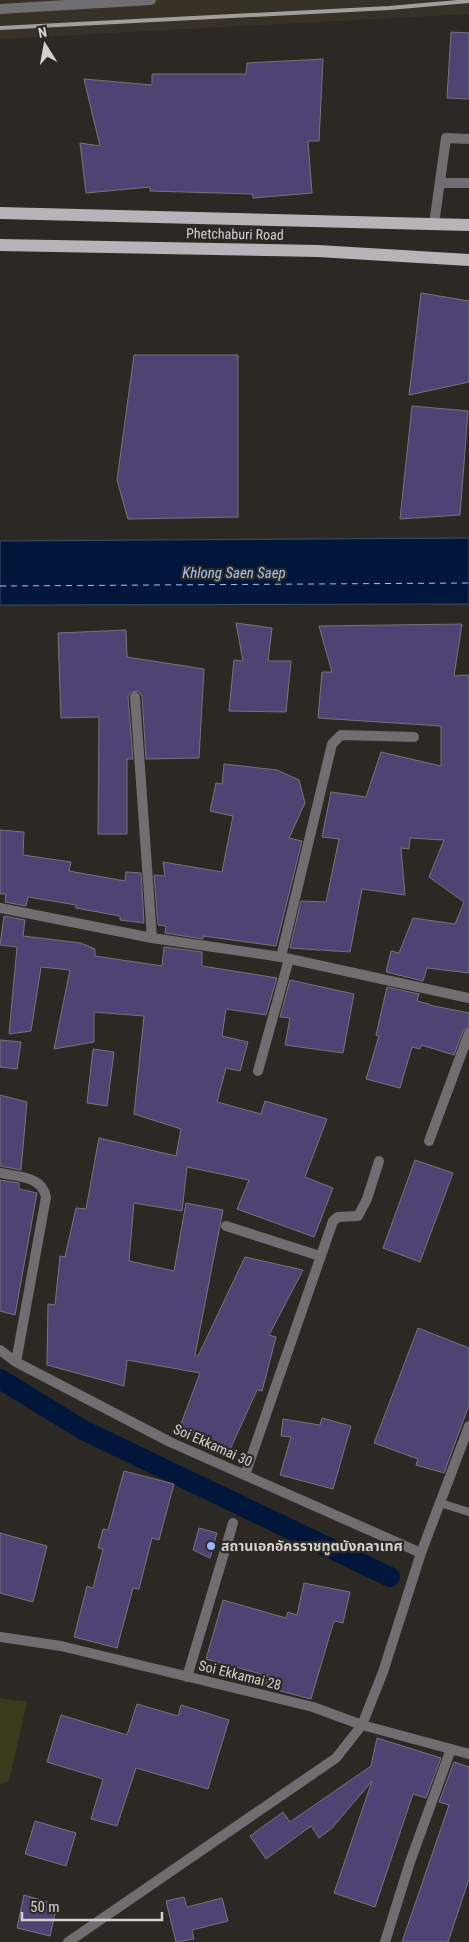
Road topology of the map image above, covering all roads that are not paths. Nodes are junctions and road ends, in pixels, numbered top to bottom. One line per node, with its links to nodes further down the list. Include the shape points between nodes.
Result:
1 (151, 0): 2 (street)
2 (0, 9)
3 (469, 139): 4 (street, via 446,138)
4 (441, 183): 5 (street); 7 (street)
5 (469, 183)
6 (0, 213): 7 (main road, Phetchaburi Road)
7 (434, 224): 8 (main road, Phetchaburi Road)
8 (469, 225)
9 (0, 245): 10 (main road, Phetchaburi Road, via 318,251)
10 (469, 260)
11 (135, 697): 14 (street)
12 (414, 737): 15 (street, via 350,734 341,735 332,744)
13 (0, 908): 14 (street)
14 (152, 938): 15 (street)
15 (285, 958): 16 (street); 18 (street)
16 (469, 998)
17 (469, 1033): 19 (street)
18 (258, 1071)
19 (429, 1142)
20 (379, 1161): 23 (street, via 358,1216 335,1219)
21 (0, 1173): 25 (street, via 38,1182 46,1197)
22 (226, 1226): 23 (street)
23 (320, 1256): 27 (street)
24 (0, 1350): 25 (street, Soi Ekkamai 30)
25 (16, 1362): 27 (street, Soi Ekkamai 30, via 170,1442)
26 (469, 1426): 28 (street)
27 (246, 1475): 31 (street, Soi Ekkamai 30)
28 (440, 1503): 29 (lane); 31 (street)
29 (469, 1512)
30 (233, 1523): 33 (street)
31 (420, 1553): 34 (street, via 383,1672)
32 (0, 1637): 33 (street, Soi Ekkamai 28, via 61,1646)
33 (187, 1677): 34 (street, Soi Ekkamai 28, via 313,1707)
34 (362, 1725): 35 (street, Soi Ekkamai 28); 37 (street, via 336,1758)
35 (451, 1749): 36 (street, Soi Ekkamai 28); 38 (street)
36 (469, 1754)
37 (68, 1942)
38 (385, 1942)

